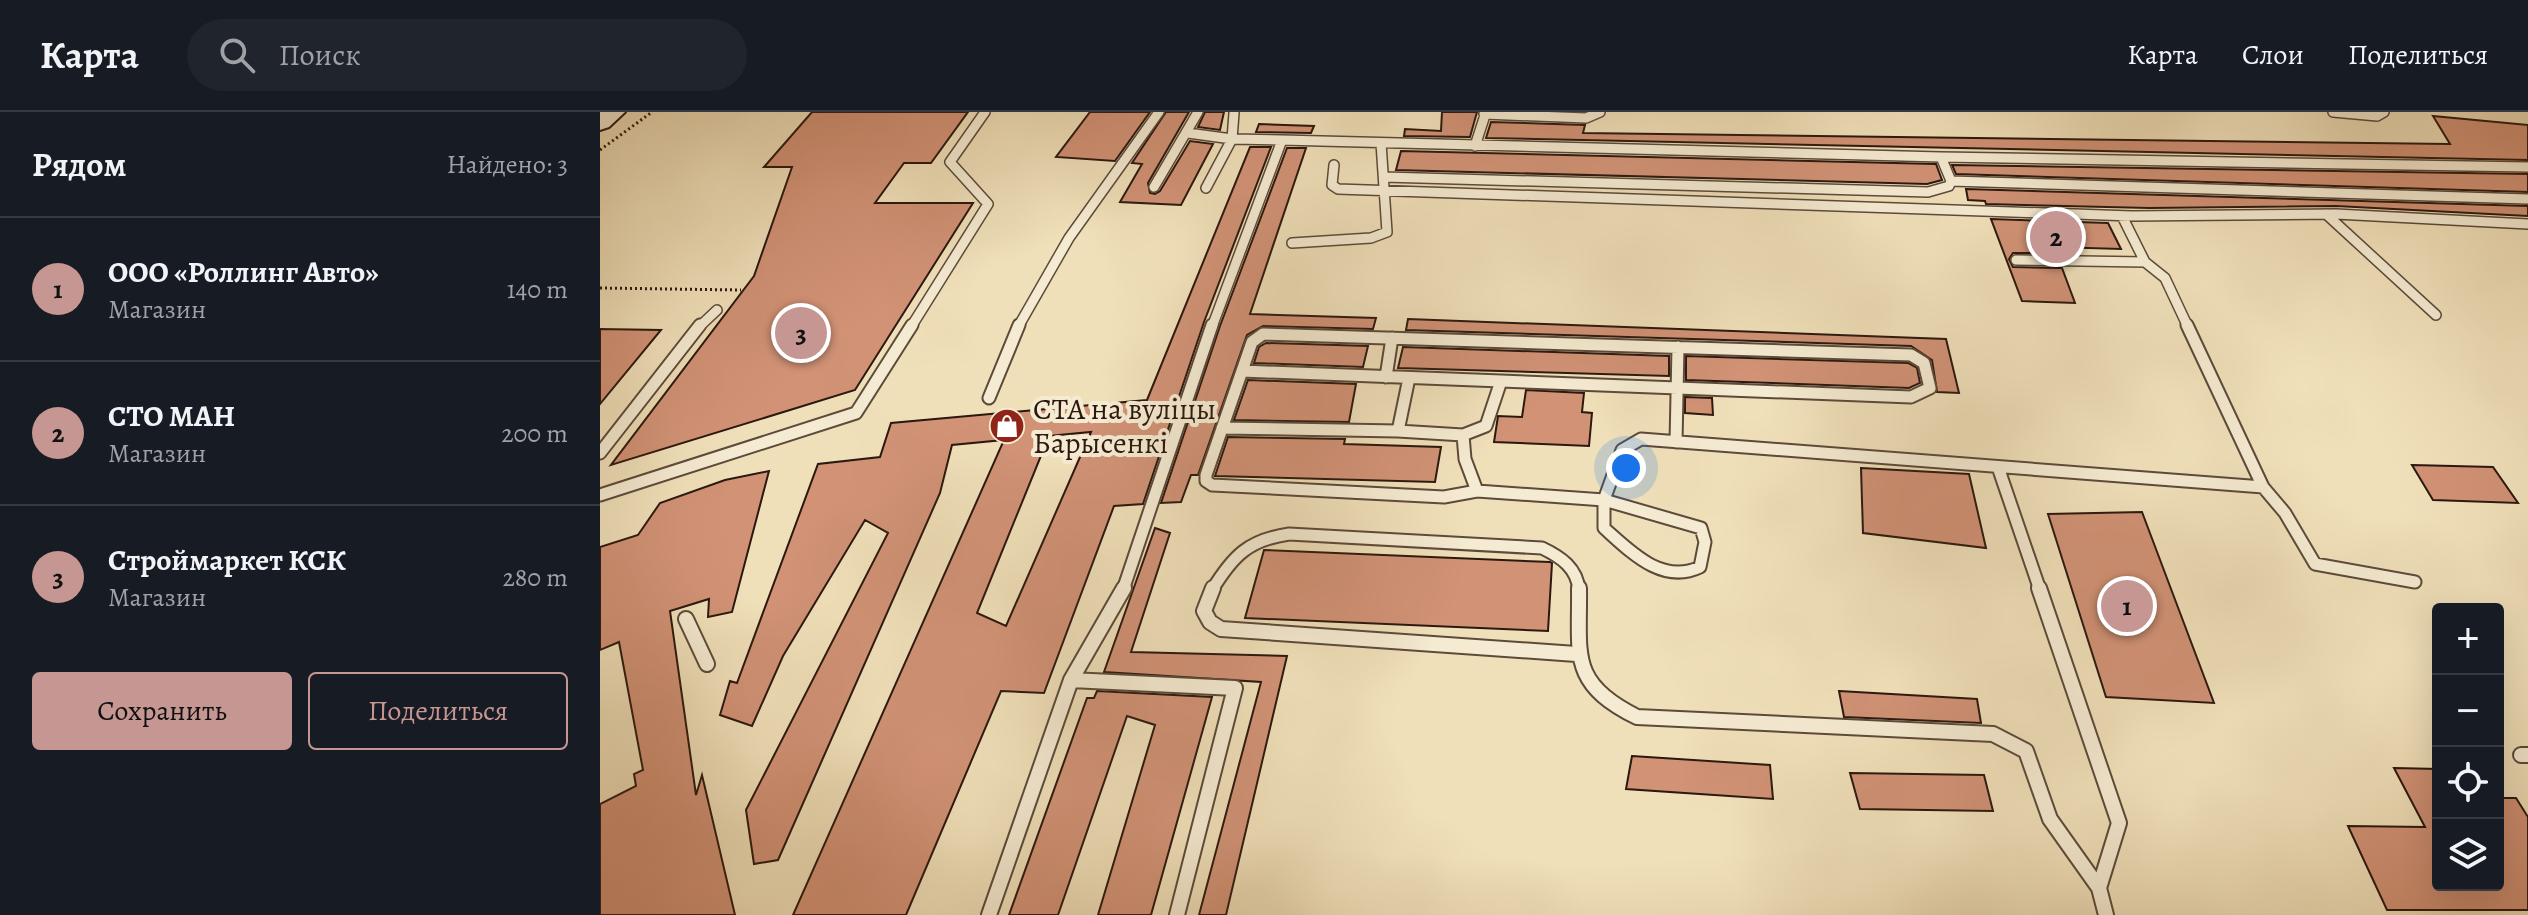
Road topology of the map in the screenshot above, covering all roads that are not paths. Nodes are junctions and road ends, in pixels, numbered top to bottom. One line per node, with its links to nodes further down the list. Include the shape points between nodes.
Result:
1 (613, 112): 11 (main road)
2 (985, 112): 50 (lane, via 950,162 988,204 856,413)
3 (1159, 112): 41 (lane, via 1069,238 1022,316)
4 (1198, 112): 12 (lane)
5 (1600, 112): 10 (lane, via 1586,118)
6 (2333, 112): 7 (lane)
7 (2384, 112)
8 (1234, 113): 13 (lane)
9 (1485, 113): 10 (lane); 16 (lane)
10 (1540, 114)
11 (600, 122)
12 (1188, 133): 13 (lane); 22 (lane)
13 (1232, 139): 14 (lane); 23 (lane)
14 (1282, 140): 15 (lane); 56 (lane, via 1213,323 1122,593)
15 (1381, 143): 16 (lane); 20 (lane)
16 (1475, 146): 17 (lane)
17 (1941, 157): 19 (lane); 21 (lane)
18 (1334, 165): 24 (lane, via 1334,188)
19 (2528, 167)
20 (1384, 177): 21 (lane, via 1928,192 1946,189); 24 (lane)
21 (1951, 181): 25 (lane)
22 (1154, 187)
23 (1206, 188)
24 (1385, 190): 27 (lane); 29 (lane, via 1389,226 1381,236)
25 (2528, 199)
26 (2326, 214): 27 (lane); 28 (lane); 33 (lane)
27 (2122, 216): 31 (lane)
28 (2528, 224)
29 (1292, 243)
30 (2016, 260): 31 (lane)
31 (2145, 262): 48 (lane, via 2165,278)
32 (717, 310): 46 (lane)
33 (2436, 315)
34 (1392, 338): 35 (lane); 36 (lane, via 1263,334 1252,342); 37 (lane)
35 (1678, 347): 40 (lane); 40 (lane, via 1911,355 1927,366 1930,388 1911,397)
36 (1242, 371): 37 (lane); 42 (lane)
37 (1386, 377): 38 (lane)
38 (1409, 378): 39 (lane); 43 (lane)
39 (1501, 381): 40 (lane); 44 (lane, via 1486,426)
40 (1678, 386): 45 (lane)
41 (989, 398)
42 (1222, 428): 43 (lane); 49 (lane, via 1206,475 1212,485 1444,497)
43 (1398, 431): 44 (lane)
44 (1463, 435): 49 (lane)
45 (1676, 442): 47 (lane); 51 (lane, via 1630,443 1622,450)
46 (600, 453)
47 (1998, 467): 48 (lane); 57 (lane, via 2119,823)
48 (2263, 487): 52 (lane, via 2315,564)
49 (1477, 491): 51 (lane)
50 (600, 495)
51 (1604, 500): 51 (lane, via 1604,528 1629,549 1676,575 1700,567 1706,548 1701,528)
52 (2415, 582)
53 (686, 619): 55 (lane)
54 (1576, 654): 54 (lane, via 1221,629 1211,624 1204,610 1242,550 1266,537 1542,548 1572,569 1578,583); 57 (lane, via 1610,706 1637,717 1993,734 2010,741 2026,751 2050,819)
55 (707, 664)
56 (1071, 680): 58 (lane); 59 (lane, via 1235,688)
57 (2099, 888): 60 (lane)
58 (989, 915)
59 (1177, 915)
60 (2106, 915)

